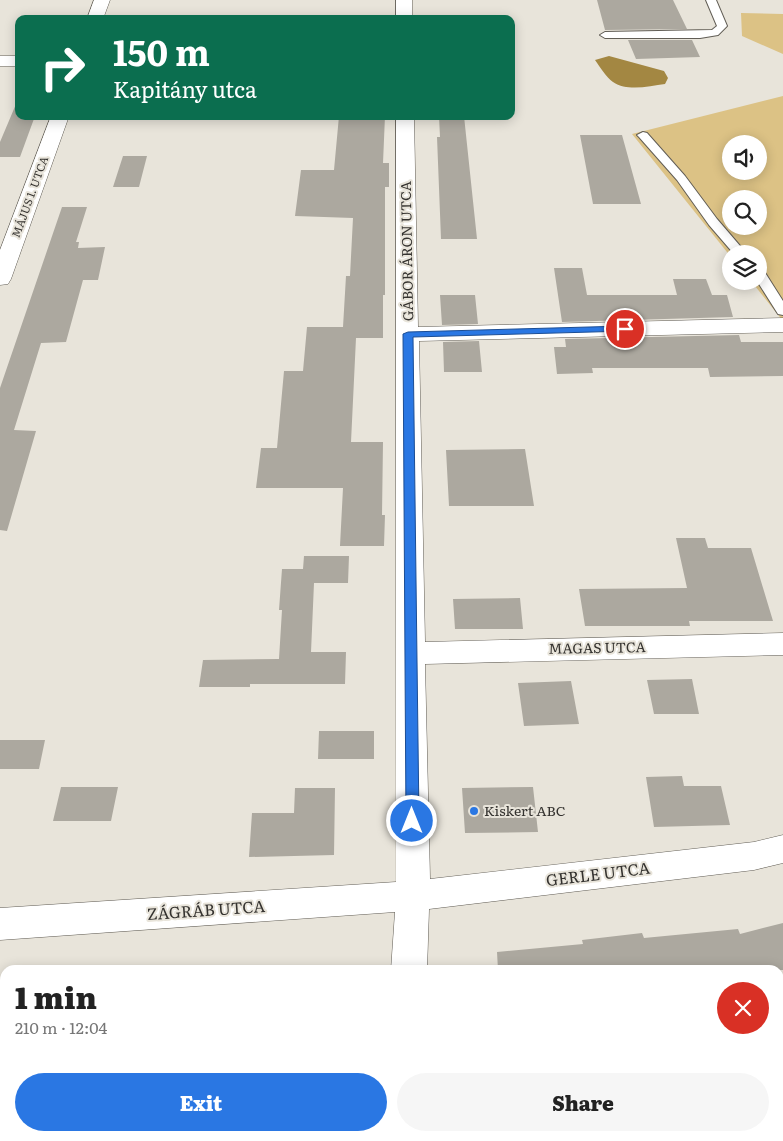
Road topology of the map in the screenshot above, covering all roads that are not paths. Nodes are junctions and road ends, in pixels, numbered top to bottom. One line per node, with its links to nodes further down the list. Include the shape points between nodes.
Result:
1 (102, 0): 4 (street)
2 (404, 0): 5 (street)
3 (711, 0): 6 (lane, via 722,26 715,33)
4 (96, 15)
5 (404, 15)
6 (604, 35)
7 (0, 61): 8 (street)
8 (15, 61)
9 (59, 120): 13 (street, MÁJUS 1. UTCA)
10 (406, 120): 17 (street, GÁBOR ÁRON UTCA)
11 (643, 135): 12 (lane)
12 (733, 245)
13 (0, 279)
14 (767, 286): 15 (lane)
15 (783, 311)
16 (783, 325): 17 (street)
17 (408, 334): 19 (street, GÁBOR ÁRON UTCA)
18 (783, 644): 19 (street, MAGAS UTCA)
19 (412, 653): 21 (street, GÁBOR ÁRON UTCA)
20 (783, 850): 21 (street, GERLE UTCA)
21 (413, 896): 22 (street, ZÁGRÁB UTCA); 23 (street, GÁBOR ÁRON UTCA)
22 (0, 924)
23 (409, 965)

